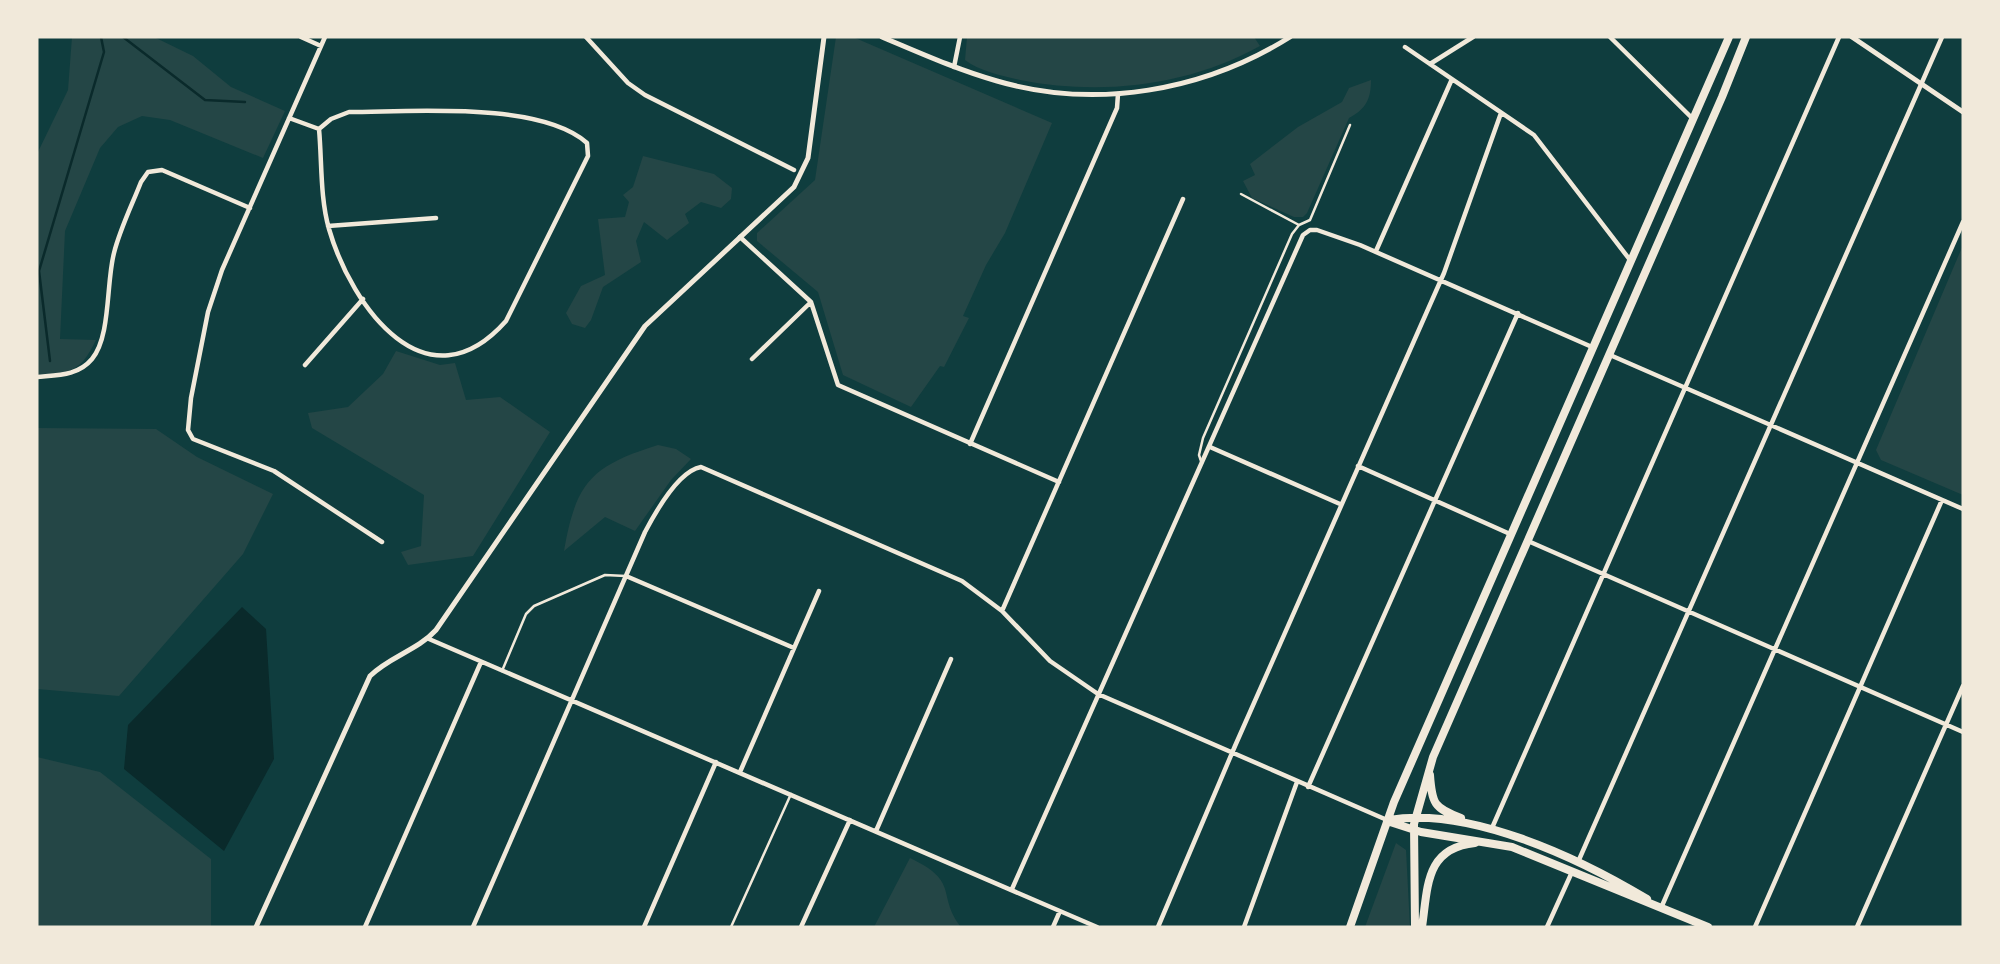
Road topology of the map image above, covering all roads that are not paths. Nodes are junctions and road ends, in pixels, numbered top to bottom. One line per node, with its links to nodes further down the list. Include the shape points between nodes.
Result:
1 (301, 37): 15 (street)
2 (325, 37): 15 (street)
3 (586, 37): 28 (street, via 645,95)
4 (824, 37): 36 (street, via 803,174)
5 (882, 37): 18 (street)
6 (960, 37): 18 (street)
7 (1290, 37): 21 (street, via 1204,78)
8 (1473, 37): 17 (street)
9 (1610, 37): 25 (street)
10 (1729, 37): 25 (highway)
11 (1746, 37): 39 (highway)
12 (1839, 37): 49 (street)
13 (1852, 37): 20 (street)
14 (1942, 37): 20 (street)
15 (321, 46): 24 (street)
16 (1405, 47): 17 (street)
17 (1430, 64): 19 (street)
18 (954, 67): 21 (street, via 1038,90)
19 (1452, 79): 23 (street); 37 (street)
20 (1922, 82): 22 (street); 50 (street)
21 (1118, 94): 51 (street, via 1117,108)
22 (1963, 112)
23 (1501, 113): 38 (street, via 1534,135); 40 (street)
24 (289, 118): 27 (street); 31 (street)
25 (1693, 119): 38 (highway)
26 (1350, 125): 34 (lane, via 1310,220)
27 (319, 129): 35 (street); 41 (street, via 349,111 488,113 526,117 587,143 588,156 506,321 492,337 474,349 451,355 412,350 393,337)
28 (794, 170)
29 (1241, 194): 34 (lane)
30 (1183, 199): 56 (street)
31 (250, 208): 48 (street, via 162,170 148,172 115,249 97,352 72,372); 63 (street, via 208,312 188,430 197,440 274,471)
32 (436, 218): 35 (street)
33 (1963, 222): 54 (street)
34 (1300, 225): 53 (lane, via 1292,234 1203,438)
35 (328, 226): 41 (street, via 340,263)
36 (740, 237): 42 (street); 69 (street, via 645,326)
37 (1376, 251): 40 (street); 52 (street, via 1310,230 1303,235)
38 (1632, 261): 39 (highway); 44 (highway)
39 (1647, 270): 45 (highway)
40 (1440, 280): 43 (street); 55 (street)
41 (363, 299): 47 (street)
42 (811, 302): 46 (street); 51 (street, via 838,385)
43 (1518, 313): 44 (street); 57 (street)
44 (1593, 348): 45 (highway); 61 (highway)
45 (1609, 355): 49 (street); 62 (highway)
46 (752, 359)
47 (305, 365)
48 (37, 377)
49 (1687, 388): 50 (street); 64 (street)
50 (1772, 426): 54 (street); 68 (street)
51 (970, 444): 56 (street)
52 (1209, 447): 53 (street); 59 (street)
53 (1201, 461): 77 (street)
54 (1858, 463): 58 (street); 71 (street)
55 (1357, 466): 57 (street); 59 (street)
56 (1059, 482): 67 (street)
57 (1434, 500): 61 (street); 86 (street)
58 (1942, 500): 60 (street); 75 (street)
59 (1340, 504): 81 (street)
60 (1963, 509)
61 (1511, 534): 90 (highway)
62 (1528, 541): 64 (street); 83 (highway)
63 (382, 542)
64 (1604, 575): 68 (street); 92 (street)
65 (626, 576): 67 (street, via 655,513 690,471 701,467 938,570); 70 (street); 74 (lane, via 605,575 534,606 526,614); 78 (street)
66 (819, 592): 70 (street)
67 (1002, 611): 77 (street, via 1050,661)
68 (1690, 611): 71 (street); 96 (street)
69 (429, 639): 73 (street); 101 (street, via 378,668 363,687)
70 (794, 648): 84 (street)
71 (1774, 649): 75 (street); 99 (street)
72 (951, 659): 94 (street)
73 (481, 662): 74 (street); 102 (street)
74 (502, 671): 78 (street)
75 (1860, 686): 79 (street); 116 (street)
76 (1963, 686): 79 (street)
77 (1098, 694): 81 (street); 98 (street)
78 (572, 699): 82 (street); 103 (street)
79 (1946, 724): 80 (street); 117 (street)
80 (1963, 732)
81 (1234, 754): 85 (street); 109 (street)
82 (716, 762): 84 (street); 104 (street)
83 (1430, 768): 88 (highway); 91 (highway, via 1434,803)
84 (740, 772): 87 (street)
85 (1297, 782): 86 (street); 110 (street)
86 (1308, 786): 90 (street)
87 (790, 794): 89 (street); 105 (lane)
88 (1415, 818): 90 (highway); 91 (highway); 93 (highway)
89 (851, 820): 94 (street); 106 (street)
90 (1387, 821): 93 (highway); 111 (highway)
91 (1475, 824): 92 (highway)
92 (1492, 828): 96 (highway)
93 (1414, 830): 95 (highway); 112 (highway)
94 (876, 831): 98 (street)
95 (1499, 843): 97 (highway); 113 (highway, via 1461,845 1439,858 1429,882)
96 (1577, 864): 99 (highway)
97 (1572, 872): 99 (highway); 114 (street)
98 (1012, 889): 100 (street)
99 (1661, 908): 115 (highway)
100 (1060, 911): 107 (street); 108 (street)
101 (256, 927)
102 (365, 927)
103 (472, 927)
104 (644, 927)
105 (731, 927)
106 (801, 927)
107 (1053, 927)
108 (1097, 927)
109 (1158, 927)
110 (1244, 927)
111 (1350, 927)
112 (1415, 927)
113 (1422, 927)
114 (1547, 927)
115 (1708, 927)
116 (1755, 927)
117 (1857, 927)

